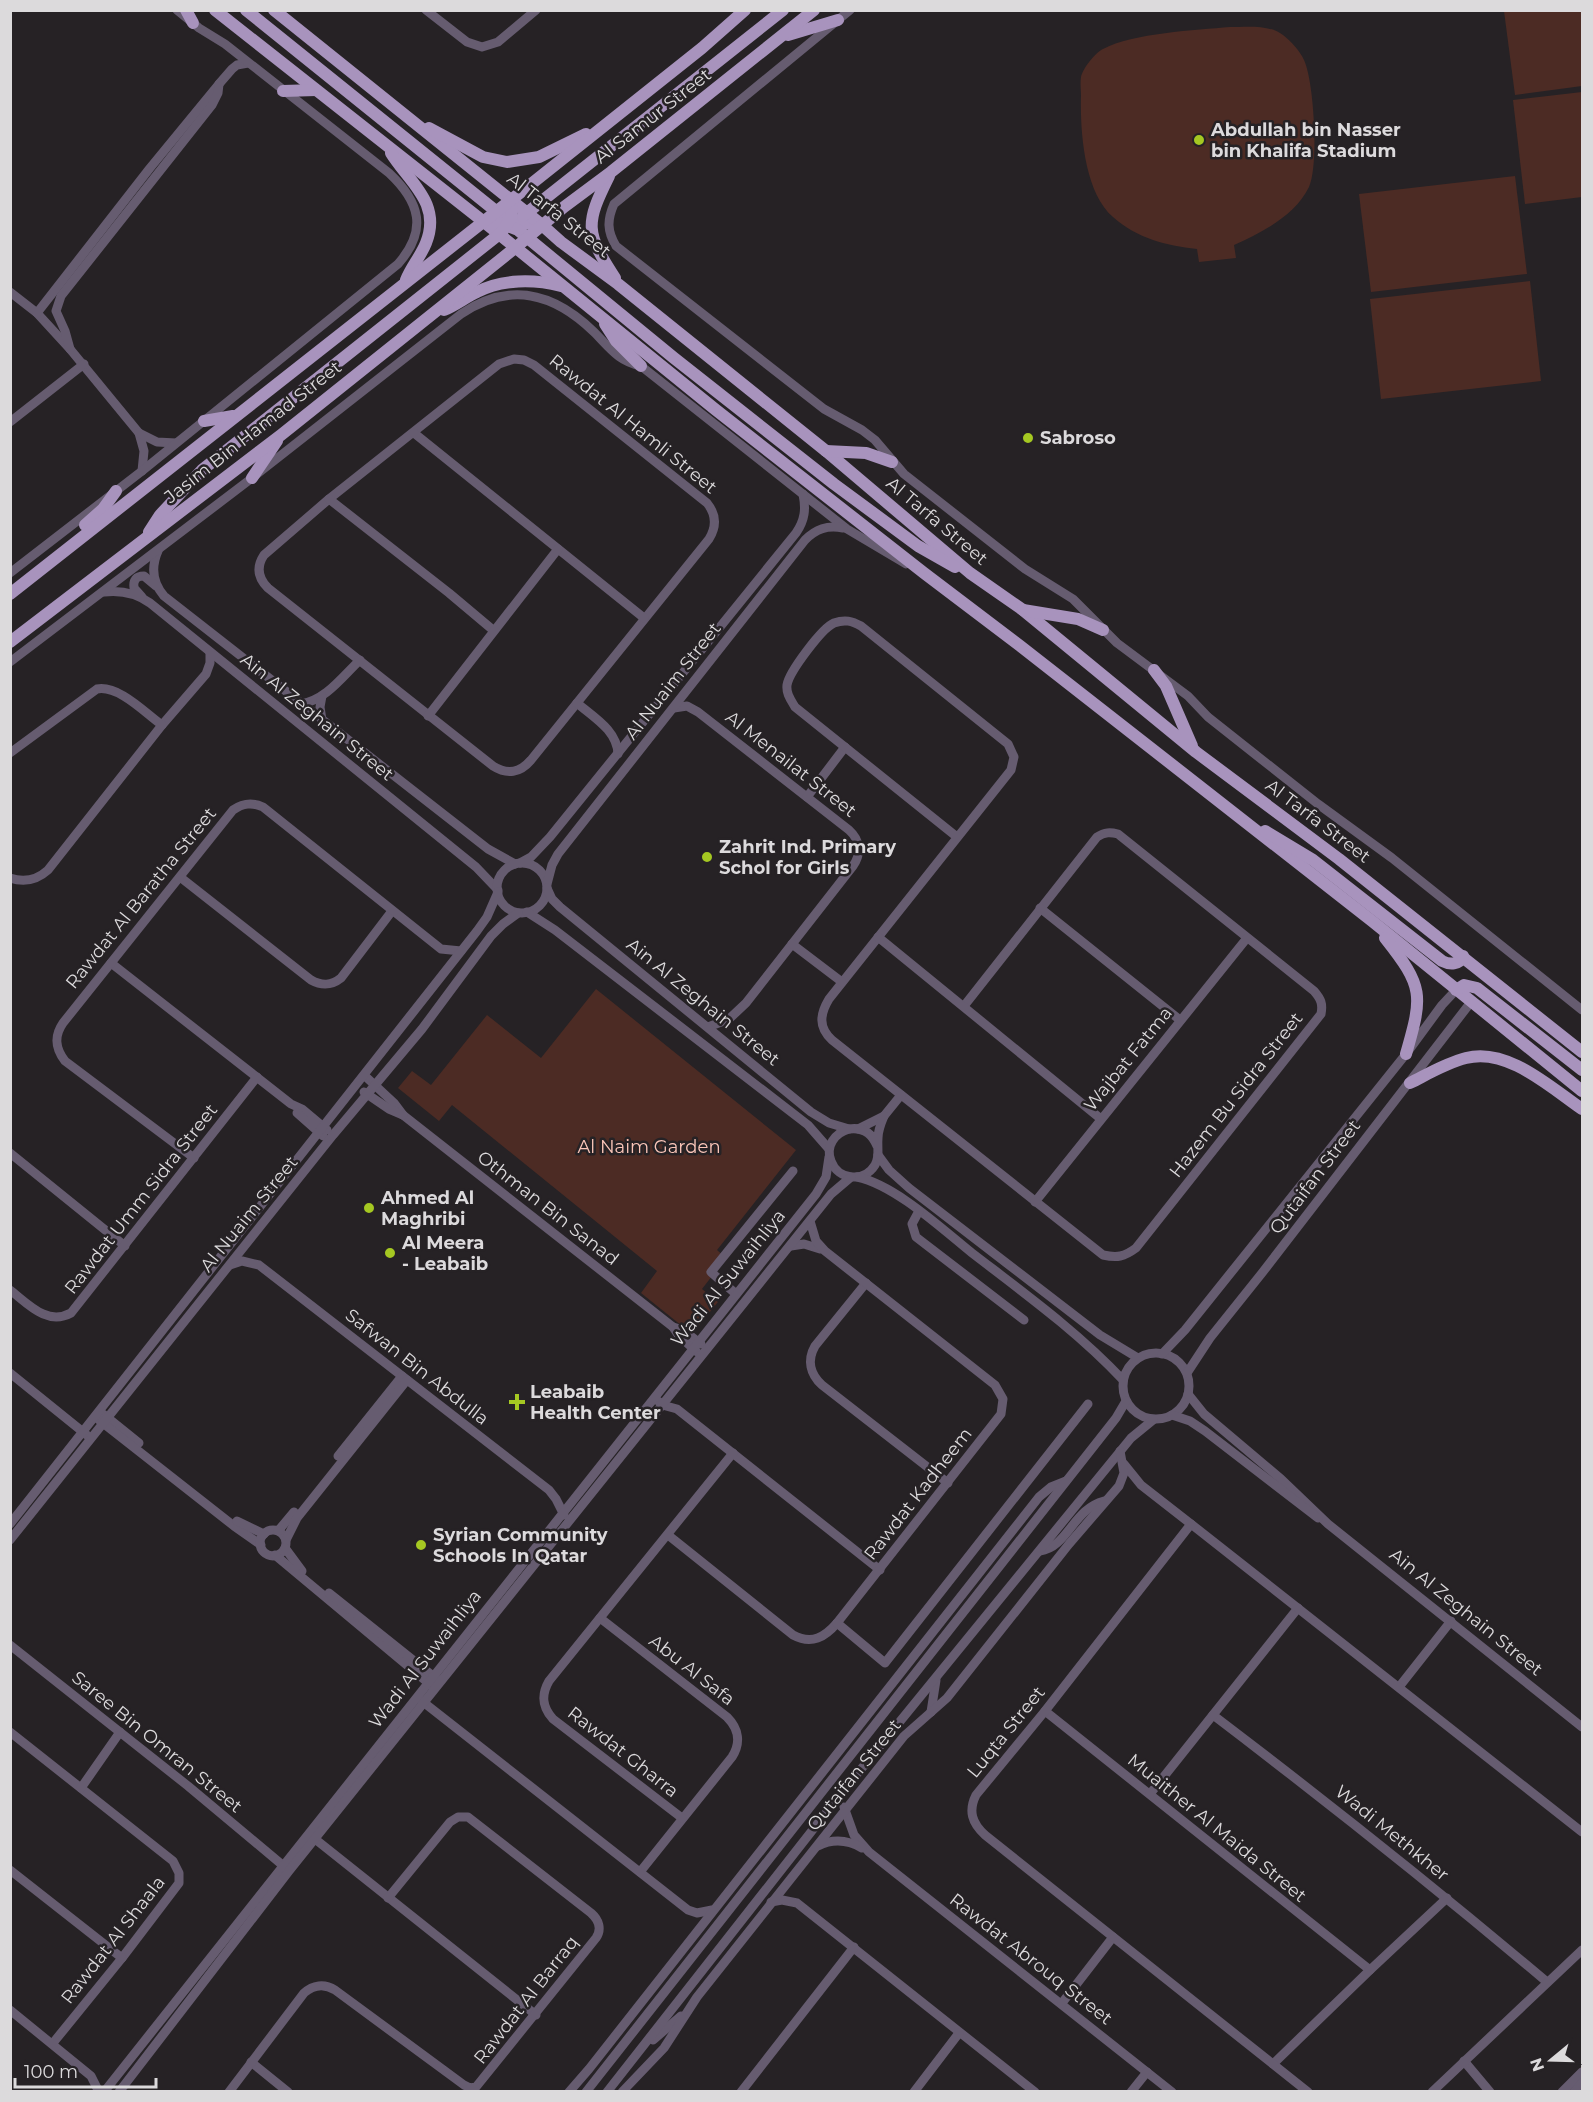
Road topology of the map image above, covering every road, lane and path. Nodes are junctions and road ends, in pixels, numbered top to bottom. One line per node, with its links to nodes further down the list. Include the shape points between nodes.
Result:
1 (177, 10): 13 (street)
2 (186, 10): 13 (main road)
3 (215, 10): 17 (main road)
4 (246, 10): 24 (main road)
5 (274, 10): 19 (main road, Al Tarfa Street)
6 (426, 10): 7 (street, via 467,42 482,47 498,42)
7 (536, 10)
8 (745, 10): 20 (main road, Al Samur Street)
9 (783, 10): 25 (main road)
10 (814, 10): 14 (main road, Al Samur Street)
11 (850, 10): 12 (street)
12 (838, 20): 14 (main road); 49 (street, Al Tarfa Street, via 625,194 614,204 608,222 611,238 623,252 824,409 869,435)
13 (193, 23): 15 (street)
14 (781, 37): 22 (main road, Al Samur Street)
15 (248, 63): 16 (street, via 232,69); 18 (street)
16 (219, 84): 35 (street); 38 (street, via 212,105 61,296 56,311)
17 (316, 90): 18 (main road); 21 (main road)
18 (283, 91): 42 (street, via 400,183 410,195 417,223 411,247 398,264)
19 (419, 126): 20 (main road, via 483,157 507,162 539,157); 23 (main road, Al Tarfa Street)
20 (596, 132): 23 (main road, Al Samur Street)
21 (384, 142): 26 (main road); 31 (main road, via 422,193 429,215 426,243)
22 (611, 172): 27 (main road, Al Samur Street); 32 (main road, via 591,219 596,244)
23 (512, 200): 24 (main road, Al Samur Street); 25 (main road, Al Tarfa Street); 28 (main road)
24 (497, 212): 26 (main road, Al Samur Street); 28 (main road)
25 (527, 212): 27 (main road, Al Tarfa Street); 28 (main road)
26 (484, 222): 28 (main road); 31 (main road, Jasim Bin Hamad Street)
27 (542, 225): 28 (main road); 29 (main road, Al Samur Street); 32 (main road, Al Tarfa Street)
28 (510, 226): 29 (main road); 30 (main road); 56 (main road, via 202,470 160,514)
29 (528, 238): 30 (main road, Al Samur Street); 62 (main road, via 834,484 918,546)
30 (515, 248): 33 (main road); 37 (main road, Jasim Bin Hamad Street)
31 (404, 284): 41 (main road, Jasim Bin Hamad Street)
32 (618, 284): 48 (main road, Al Tarfa Street)
33 (565, 287): 36 (main road); 37 (main road, via 534,281 493,285)
34 (10, 292): 35 (street)
35 (37, 313): 38 (street)
36 (597, 313): 40 (main road, via 616,341); 61 (main road)
37 (425, 318): 46 (main road, Jasim Bin Hamad Street)
38 (70, 349): 39 (street)
39 (84, 364): 43 (street); 44 (street)
40 (641, 366): 51 (street, Jasim Bin Hamad Street, via 623,360 556,302 511,295 488,299 461,314); 53 (street)
41 (237, 415): 42 (main road); 57 (main road, Jasim Bin Hamad Street)
42 (204, 421): 47 (street)
43 (10, 422)
44 (139, 433): 47 (street, via 157,442); 50 (street, via 144,451)
45 (414, 433): 54 (street, Rawdat Al Hamli Street); 58 (street); 68 (street, Rawdat Al Hamli Street, via 499,364 524,360 703,500 715,518 712,535)
46 (280, 435): 51 (main road); 56 (main road, Jasim Bin Hamad Street)
47 (176, 443): 50 (street)
48 (826, 451): 49 (main road, via 866,453); 62 (main road, Al Tarfa Street)
49 (892, 462): 70 (street, Al Tarfa Street, via 1025,569 1068,595)
50 (142, 471): 52 (street)
51 (252, 478): 59 (street, Jasim Bin Hamad Street)
52 (116, 491): 57 (main road, via 78,531); 60 (street)
53 (802, 494): 55 (street); 86 (street, Al Nuaim Street, via 805,511 796,533)
54 (329, 500): 69 (street); 73 (street, Rawdat Al Hamli Street, via 264,555 258,572 263,584)
55 (848, 530): 61 (street); 81 (street, Al Nuaim Street, via 825,527 804,540)
56 (144, 540): 71 (main road, Jasim Bin Hamad Street)
57 (68, 549): 65 (main road, Jasim Bin Hamad Street)
58 (558, 549): 68 (street); 69 (street)
59 (158, 550): 63 (street, via 153,565); 64 (street, Jasim Bin Hamad Street)
60 (10, 573)
61 (924, 573): 92 (main road)
62 (970, 573): 67 (main road, Al Tarfa Street)
63 (156, 586): 66 (street, via 144,576 134,580 134,588); 80 (street, Ain Al Zeghain Street)
64 (104, 592): 66 (street, Ain Al Zeghain Street, via 124,592); 74 (street, Jasim Bin Hamad Street)
65 (10, 594)
66 (142, 598): 72 (street, Ain Al Zeghain Street)
67 (1023, 610): 70 (main road, via 1078,619); 88 (main road, Al Tarfa Street)
68 (644, 618): 79 (street, Rawdat Al Hamli Street)
69 (493, 630): 82 (street)
70 (1103, 630): 76 (street, Al Tarfa Street)
71 (10, 642)
72 (210, 651): 75 (street, Ain Al Zeghain Street); 77 (street)
73 (360, 660): 78 (street); 82 (street, Rawdat Al Hamli Street)
74 (10, 662)
75 (227, 666): 77 (street); 98 (street, Ain Al Zeghain Street, via 476,867)
76 (1154, 670): 88 (main road, via 1170,694); 117 (street, Al Tarfa Street, via 1208,717)
77 (206, 674): 84 (street)
78 (322, 696): 80 (street); 83 (street)
79 (577, 703): 82 (street, Rawdat Al Hamli Street, via 526,766 513,772 499,770); 85 (street)
80 (300, 704): 83 (street, Ain Al Zeghain Street)
81 (674, 708): 91 (street, Al Menailat Street, via 691,708); 97 (street, Al Nuaim Street, via 558,854)
82 (428, 716)
83 (322, 720): 94 (street, Ain Al Zeghain Street, via 488,849)
84 (162, 725): 89 (street, via 117,691 97,689); 96 (street, via 48,870 28,881)
85 (611, 732): 86 (street); 90 (street)
86 (634, 733): 90 (street, Al Nuaim Street)
87 (845, 747): 91 (street); 93 (street, Hazem Bu Sidra Street); 93 (street, Hazem Bu Sidra Street, via 795,707 787,685 791,673 827,627 848,620 861,626 1012,751 1011,770)
88 (1196, 752): 108 (main road, Al Tarfa Street)
89 (10, 753)
90 (618, 754): 94 (street, Al Nuaim Street, via 546,843)
91 (807, 797): 105 (street, Al Menailat Street, via 853,834 859,850 853,866)
92 (1237, 817): 102 (main road); 108 (main road, via 1313,860 1444,963 1457,963)
93 (957, 837): 103 (street, Hazem Bu Sidra Street)
94 (518, 864): 97 (street, via 537,868); 98 (street, via 504,871)
95 (180, 877): 100 (street, Rawdat Al Baratha Street, via 233,810 251,803 263,807); 100 (street, via 311,980 324,985 341,978); 109 (street, Rawdat Al Baratha Street)
96 (10, 878)
97 (547, 886): 101 (street, via 538,907); 119 (street, Ain Al Zeghain Street, via 560,907)
98 (498, 891): 101 (street, via 505,906); 107 (street, Al Nuaim Street, via 482,924)
99 (1040, 908): 104 (street, Hazem Bu Sidra Street, via 1097,837 1111,832); 116 (street, Hazem Bu Sidra Street); 118 (street)
100 (392, 911): 106 (street, Rawdat Al Baratha Street)
101 (522, 913): 127 (street, Al Nuaim Street, via 491,936); 140 (street, Ain Al Zeghain Street, via 564,937 808,1125)
102 (1372, 921): 114 (main road); 121 (main road, via 1409,970 1417,989 1418,1007)
103 (878, 937): 112 (street, Hazem Bu Sidra Street); 116 (street)
104 (1247, 938): 118 (street, Wajbat Fatma); 144 (street, Hazem Bu Sidra Street, via 1314,991 1323,1006 1321,1014 1136,1248 1126,1256 1103,1255)
105 (792, 944): 112 (street); 119 (street, Al Menailat Street, via 736,1014)
106 (441, 949): 107 (street); 111 (street)
107 (461, 951): 111 (street, Al Nuaim Street)
108 (1463, 956): 110 (main road, Al Tarfa Street)
109 (111, 963): 124 (street); 141 (street, Rawdat Al Baratha Street, via 58,1030 59,1054)
110 (1476, 967): 113 (main road); 120 (main road, Al Tarfa Street)
111 (447, 969): 123 (street, Al Nuaim Street)
112 (842, 982): 130 (street, Hazem Bu Sidra Street, via 821,1014 824,1030)
113 (1479, 989): 114 (main road, via 1467,985); 115 (main road); 122 (main road)
114 (1456, 990): 115 (main road); 121 (street)
115 (1471, 1002): 125 (street, Qutaifan Street); 128 (main road)
116 (964, 1006): 134 (street)
117 (1582, 1010)
118 (1180, 1020): 134 (street, Wajbat Fatma)
119 (708, 1027): 135 (street, Ain Al Zeghain Street, via 817,1116 835,1126)
120 (1582, 1052)
121 (1406, 1054): 157 (street)
122 (1582, 1070)
123 (364, 1076): 126 (street, Al Nuaim Street); 127 (street, Othman Bin Sanad)
124 (257, 1077): 136 (street); 141 (street, Rawdat Umm Sidra Street)
125 (1410, 1083): 131 (main road, via 1465,1058 1493,1056 1520,1067); 160 (street, Qutaifan Street)
126 (357, 1086): 129 (street, Othman Bin Sanad); 136 (street, Al Nuaim Street)
127 (374, 1086): 129 (street, Al Nuaim Street); 132 (street, Othman Bin Sanad)
128 (1582, 1091)
129 (367, 1094): 132 (street, Othman Bin Sanad); 137 (street, Al Nuaim Street)
130 (901, 1095): 133 (street); 144 (street, Hazem Bu Sidra Street)
131 (1582, 1109)
132 (403, 1115): 155 (street, Othman Bin Sanad, via 673,1327 683,1330)
133 (884, 1116): 135 (street); 138 (street)
134 (1101, 1119): 144 (street, Wajbat Fatma)
135 (854, 1129): 138 (street, via 870,1135); 140 (street, via 834,1138)
136 (322, 1130): 137 (street); 171 (street, Al Nuaim Street)
137 (331, 1138): 150 (street, Al Nuaim Street)
138 (878, 1151): 143 (street, via 874,1168); 158 (street, via 889,1170 909,1188 1100,1335)
139 (10, 1153): 147 (street)
140 (829, 1153): 143 (street, via 839,1173); 153 (street, Wadi Al Suwaihliya, via 826,1176 816,1194)
141 (194, 1158): 147 (street, Rawdat Umm Sidra Street)
142 (793, 1171): 153 (street, via 711,1272)
143 (854, 1178): 145 (street, via 884,1187); 146 (street, Wadi Al Suwaihliya, via 837,1188)
144 (1035, 1202)
145 (919, 1211): 154 (street, via 912,1224 916,1238); 162 (street, via 1080,1338)
146 (810, 1221): 148 (street, Wadi Al Suwaihliya); 149 (street, Rawdat Kadheem, via 816,1241)
147 (125, 1246): 152 (street, Rawdat Umm Sidra Street, via 76,1308 64,1316 44,1315)
148 (791, 1246): 149 (street, Rawdat Kadheem, via 804,1244); 156 (street, Wadi Al Suwaihliya)
149 (825, 1251): 151 (street, Rawdat Kadheem)
150 (230, 1265): 161 (street, Safwan Bin Abdulla, via 242,1261 260,1265); 171 (street, Al Nuaim Street)
151 (866, 1283): 179 (street, Rawdat Kadheem, via 1000,1391 1004,1407 1001,1414); 179 (street, via 815,1346 812,1373 822,1385)
152 (10, 1290)
153 (736, 1294): 155 (street, Wadi Al Suwaihliya)
154 (1024, 1320)
155 (696, 1345): 156 (street, Othman Bin Sanad); 163 (street, Wadi Al Suwaihliya)
156 (704, 1352): 163 (street, Wadi Al Suwaihliya)
157 (1162, 1354): 158 (street); 160 (street, via 1178,1362)
158 (1138, 1358): 162 (street)
159 (10, 1373): 173 (street)
160 (1186, 1373): 164 (street)
161 (404, 1378): 182 (street, Safwan Bin Abdulla, via 549,1490); 186 (street); 190 (street, via 297,1518)
162 (1123, 1380): 166 (street)
163 (665, 1392): 165 (street, Wadi Al Suwaihliya); 167 (street, Wadi Al Suwaihliya); 169 (street)
164 (1188, 1394): 170 (street, via 1183,1407); 185 (street, Ain Al Zeghain Street, via 1204,1414)
165 (654, 1397): 167 (street); 182 (street, Wadi Al Suwaihliya)
166 (1126, 1401): 172 (street, via 1137,1414); 177 (street, Qutaifan Street)
167 (662, 1404): 169 (street); 182 (street, Wadi Al Suwaihliya)
168 (1088, 1404): 198 (street, via 885,1663)
169 (677, 1410): 175 (street)
170 (1172, 1415): 172 (street); 185 (street, Ain Al Zeghain Street, via 1205,1431)
171 (101, 1417): 173 (street, Al Nuaim Street); 187 (street, via 239,1522); 191 (street)
172 (1153, 1420): 174 (street, Qutaifan Street)
173 (87, 1435): 183 (street, Al Nuaim Street); 189 (street, Al Nuaim Street)
174 (1120, 1451): 176 (street); 192 (street, Qutaifan Street)
175 (732, 1453): 188 (street, Rawdat Gharra); 194 (street)
176 (1124, 1463): 178 (street); 180 (street)
177 (1066, 1481): 228 (street, Qutaifan Street, via 1039,1497); 257 (street, Qutaifan Street)
178 (1122, 1481): 180 (street); 181 (street, Qutaifan Street)
179 (948, 1483): 194 (street, Rawdat Kadheem)
180 (1141, 1485): 184 (street)
181 (1107, 1501): 192 (street, via 1087,1509 1058,1543); 205 (street, Qutaifan Street, via 947,1698)
182 (566, 1516): 201 (street, Wadi Al Suwaihliya)
183 (10, 1524)
184 (1191, 1524): 195 (street); 204 (street, Luqta Street)
185 (1328, 1524): 197 (street, Ain Al Zeghain Street)
186 (278, 1531): 187 (street); 190 (street)
187 (264, 1534): 191 (street)
188 (668, 1535): 196 (street, Rawdat Gharra); 198 (street, Rawdat Kadheem, via 799,1638 818,1639)
189 (10, 1540)
190 (285, 1544): 193 (street); 201 (street, via 300,1570)
191 (261, 1545): 193 (street, via 267,1554)
192 (1040, 1551): 200 (street, Qutaifan Street)
193 (274, 1555): 201 (street)
194 (880, 1570): 198 (street, Rawdat Kadheem)
195 (1298, 1608): 202 (street); 206 (street)
196 (600, 1618): 214 (street, Abu Al Safa, via 727,1717 736,1729 736,1751); 214 (street, Rawdat Gharra, via 549,1681 544,1705 553,1719)
197 (1451, 1621): 202 (street); 207 (street, Ain Al Zeghain Street)
198 (837, 1623)
199 (10, 1645): 209 (street, Saree Bin Omran Street)
200 (937, 1678): 205 (street); 212 (street, Qutaifan Street)
201 (434, 1682): 203 (street, Wadi Al Suwaihliya)
202 (1399, 1687): 215 (street)
203 (420, 1700): 216 (street, Wadi Al Suwaihliya); 221 (street)
204 (1045, 1711): 211 (street, Muaither Al Maida Street); 230 (street, Luqta Street, via 976,1795 971,1807 974,1823)
205 (931, 1712): 213 (street, Qutaifan Street, via 904,1736)
206 (1213, 1715): 211 (street); 224 (street, Wadi Methkher)
207 (1582, 1727)
208 (10, 1732): 210 (street, Rawdat Al Shaala)
209 (120, 1732): 210 (street); 219 (street, Saree Bin Omran Street)
210 (81, 1788): 233 (street, Rawdat Al Shaala, via 173,1861 179,1873 179,1883)
211 (1150, 1794): 234 (street, Muaither Al Maida Street)
212 (840, 1795): 213 (street, Rawdat Abrouq Street); 242 (street, Qutaifan Street)
213 (845, 1811): 217 (street, Qutaifan Street); 218 (street, Rawdat Abrouq Street, via 854,1835)
214 (682, 1818): 221 (street, Abu Al Safa)
215 (1582, 1832)
216 (311, 1836): 219 (street, Wadi Al Suwaihliya); 223 (street)
217 (816, 1847): 218 (street, Rawdat Abrouq Street, via 825,1842 845,1841); 222 (street, Qutaifan Street)
218 (869, 1852): 236 (street, Rawdat Abrouq Street)
219 (286, 1868): 249 (street, Wadi Al Suwaihliya); 251 (street, Wadi Al Suwaihliya)
220 (10, 1870): 233 (street)
221 (640, 1872): 227 (street)
222 (788, 1880): 225 (street, Qutaifan Street); 226 (street)
223 (388, 1898): 239 (street); 239 (street, Rawdat Al Barraq, via 446,1826 463,1816 472,1819 591,1913 599,1923 598,1935)
224 (1447, 1898): 234 (street); 235 (street, Wadi Methkher)
225 (771, 1902): 226 (street); 238 (street, Qutaifan Street)
226 (797, 1903): 231 (street)
227 (688, 1910): 228 (street); 229 (street)
228 (712, 1910): 229 (street, Qutaifan Street)
229 (695, 1933): 256 (street, Qutaifan Street)
230 (1113, 1937): 236 (street); 245 (street, Luqta Street)
231 (854, 1947): 240 (street); 260 (street)
232 (1582, 1950): 235 (street)
233 (122, 1958): 241 (street, Rawdat Al Shaala)
234 (1370, 1970): 245 (street)
235 (1547, 1982): 243 (street)
236 (1062, 2003): 246 (street, Rawdat Abrouq Street)
237 (10, 2010): 241 (street)
238 (686, 2011): 242 (street); 259 (street, Qutaifan Street, via 664,2048)
239 (536, 2015): 244 (street, Rawdat Al Barraq, via 481,2084 470,2088 335,1990 318,1986 304,1993)
240 (959, 2033): 261 (street); 262 (street)
241 (52, 2043): 248 (street)
242 (642, 2049): 258 (street, Qutaifan Street)
243 (1464, 2061): 266 (street); 267 (street)
244 (251, 2062): 254 (street, Rawdat Al Barraq); 255 (street)
245 (1273, 2064): 265 (street, Luqta Street)
246 (1147, 2072): 263 (street); 264 (street, Rawdat Abrouq Street)
247 (1582, 2072): 268 (street)
248 (91, 2076): 249 (street); 252 (street)
249 (113, 2079): 253 (street, Wadi Al Suwaihliya)
250 (1582, 2083): 269 (street)
251 (123, 2089)
252 (99, 2091)
253 (104, 2091)
254 (229, 2091)
255 (288, 2091)
256 (569, 2091)
257 (586, 2091)
258 (607, 2091)
259 (622, 2091)
260 (741, 2091)
261 (914, 2091)
262 (1035, 2091)
263 (1131, 2091)
264 (1172, 2091)
265 (1308, 2091)
266 (1432, 2091)
267 (1490, 2091)
268 (1562, 2091)
269 (1574, 2091)

